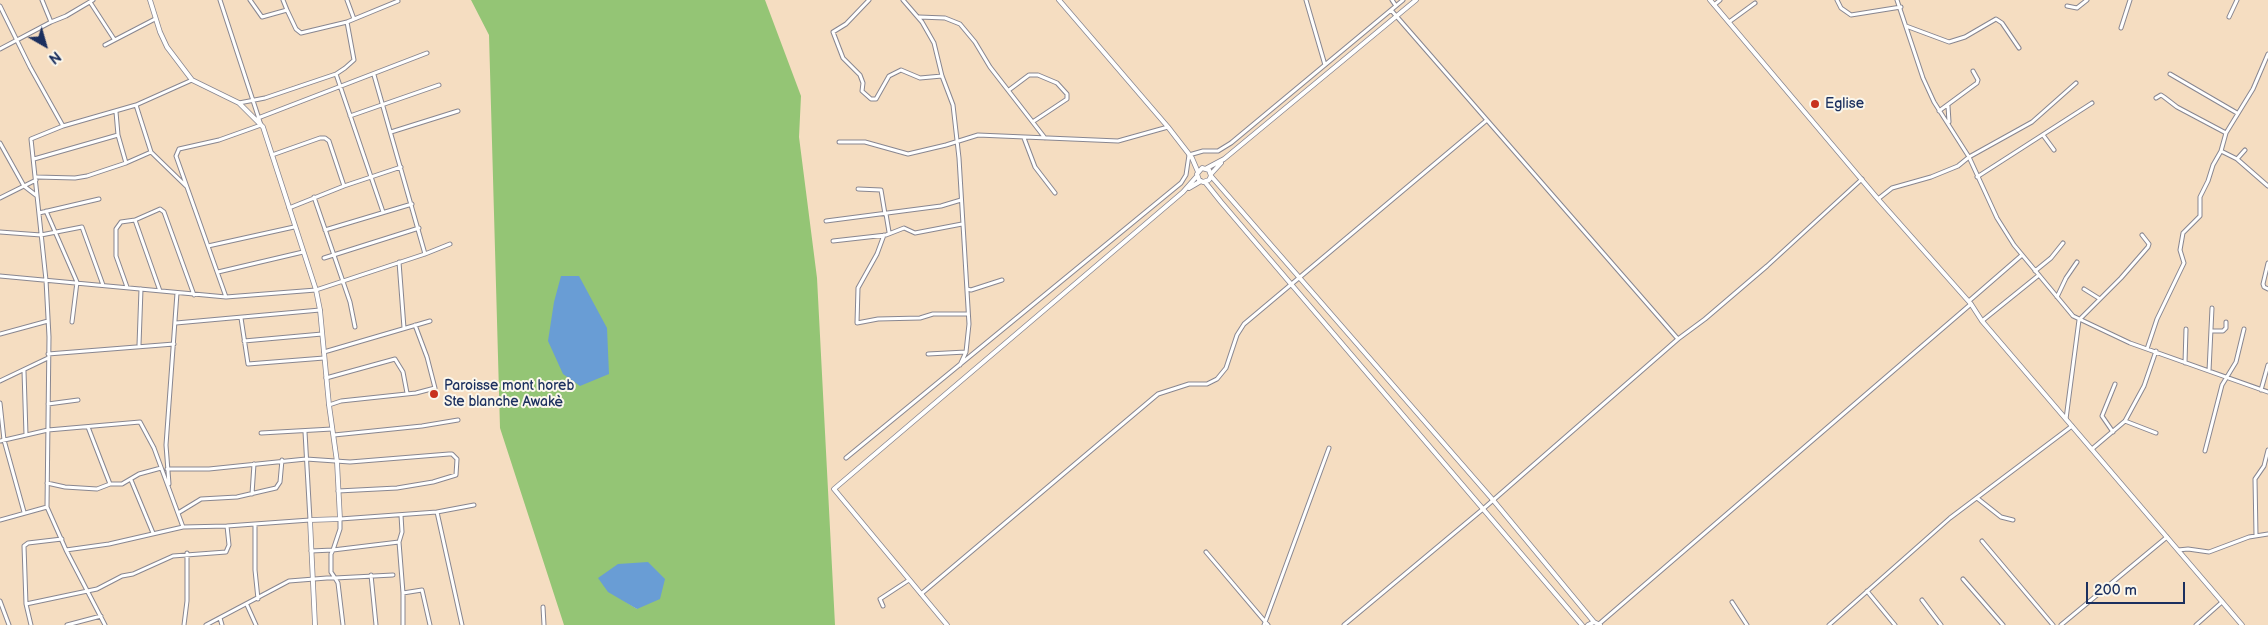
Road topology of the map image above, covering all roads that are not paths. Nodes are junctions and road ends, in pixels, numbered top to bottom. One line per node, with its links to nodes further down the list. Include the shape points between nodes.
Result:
1 (42, 0): 36 (street)
2 (150, 0): 34 (street)
3 (220, 0): 60 (street)
4 (250, 0): 29 (street, via 262,17)
5 (284, 0): 29 (street)
6 (347, 0): 35 (street)
7 (869, 0): 53 (street, via 846,24 833,32 843,58 860,75 862,91 871,99 876,98 889,76 901,70 920,78)
8 (903, 0): 32 (street)
9 (1059, 0): 77 (street)
10 (1306, 0): 48 (street)
11 (1392, 0): 26 (street)
12 (1403, 0): 26 (street)
13 (1416, 0): 31 (street)
14 (1710, 0): 24 (street)
15 (1720, 0): 24 (street)
16 (1837, 0): 28 (street, via 1841,8 1851,14)
17 (1897, 0): 28 (street)
18 (2087, 0): 27 (street, via 2077,8)
19 (2130, 0): 40 (street)
20 (2236, 0): 33 (street)
21 (92, 1): 36 (street); 41 (street)
22 (398, 1): 35 (street)
23 (1755, 3): 38 (street)
24 (1714, 5): 38 (street)
25 (0, 6): 42 (street)
26 (1396, 6): 30 (street)
27 (2067, 6)
28 (1901, 7): 39 (street)
29 (287, 10): 37 (street, via 301,33)
30 (1391, 10): 31 (street); 48 (street)
31 (1396, 16): 72 (street); 97 (street)
32 (918, 17): 53 (street, via 934,43); 58 (street, via 945,18 960,24)
33 (2229, 17)
34 (155, 19): 41 (street); 54 (street, via 170,51)
35 (354, 19): 37 (street)
36 (51, 22): 42 (street)
37 (347, 22): 50 (street, via 354,60)
38 (1729, 22): 107 (street)
39 (1906, 26): 44 (street, via 1949,42 1965,37 1996,19); 67 (street, via 1923,78)
40 (2121, 28)
41 (114, 39): 43 (street)
42 (16, 40): 45 (street); 75 (street)
43 (105, 45)
44 (2019, 48)
45 (0, 49)
46 (427, 53): 52 (street)
47 (2267, 56): 69 (street)
48 (1325, 65): 94 (street, via 1231,143 1218,151 1203,151)
49 (1973, 71): 65 (street, via 1977,83)
50 (336, 74): 57 (street); 60 (street)
51 (2170, 74): 69 (street)
52 (374, 75): 57 (street); 64 (street)
53 (942, 76): 84 (street, via 953,105)
54 (192, 80): 61 (street); 63 (street)
55 (2076, 83): 95 (street, via 2032,122)
56 (439, 85): 64 (street)
57 (340, 87): 70 (street); 71 (street)
58 (1009, 90): 73 (street); 73 (street, via 1028,75 1038,75 1057,83 1067,94)
59 (2156, 98): 79 (street, via 2164,96 2177,107)
60 (252, 101): 61 (street); 71 (street)
61 (239, 103): 71 (street)
62 (2092, 103): 81 (street)
63 (136, 105): 68 (street); 91 (street)
64 (382, 105): 70 (street); 78 (street)
65 (1948, 106): 67 (street); 76 (street)
66 (458, 111): 78 (street)
67 (1940, 111): 76 (street)
68 (116, 112): 75 (street); 80 (street)
69 (2237, 113): 79 (street)
70 (350, 116): 104 (street)
71 (257, 119): 74 (street)
72 (1487, 120): 156 (street); 195 (street)
73 (1034, 121): 83 (street)
74 (261, 125): 93 (street); 110 (street, via 219,140 179,149 176,156)
75 (63, 126): 96 (street, via 31,139)
76 (1949, 126): 95 (street)
77 (1168, 127): 83 (street, via 1118,141); 94 (street)
78 (391, 132): 100 (street)
79 (2226, 133): 90 (street)
80 (118, 135): 96 (street); 99 (street)
81 (2043, 135): 87 (street); 105 (street)
82 (1024, 138): 83 (street); 84 (street, via 978,135); 115 (street, via 1035,167)
83 (1045, 138)
84 (956, 141): 85 (street, via 908,154 865,142); 121 (street)
85 (839, 142)
86 (0, 143): 89 (street)
87 (2054, 150)
88 (2245, 150): 98 (street)
89 (4, 151): 92 (street); 109 (street)
90 (2221, 151): 98 (street); 199 (street, via 2200,197 2200,216 2183,233 2180,250 2184,263 2157,319)
91 (151, 152): 99 (street); 110 (street)
92 (0, 154)
93 (272, 155): 111 (street, via 325,138); 123 (street)
94 (1190, 157): 101 (street); 102 (street); 208 (street, via 1181,183)
95 (1969, 157): 105 (street); 120 (street, via 1951,170 1892,188)
96 (34, 159): 106 (street)
97 (1224, 159): 101 (street); 103 (street)
98 (2237, 159): 112 (street)
99 (126, 163): 106 (street, via 75,178)
100 (401, 167): 104 (street); 122 (street)
101 (1206, 168): 102 (street); 103 (street)
102 (1197, 174): 108 (street); 114 (street)
103 (1211, 175): 108 (street); 156 (street)
104 (370, 177): 111 (street); 125 (street)
105 (1977, 177): 147 (street, via 1997,218)
106 (36, 178): 109 (street); 116 (street)
107 (1862, 180): 120 (street); 195 (street, via 1767,266)
108 (1203, 181): 114 (street); 162 (street)
109 (24, 186): 116 (street); 118 (street)
110 (186, 186): 143 (street)
111 (344, 186): 117 (street)
112 (2268, 186)
113 (858, 189): 127 (street, via 881,190)
114 (1183, 192): 287 (street, via 834,489)
115 (1055, 193)
116 (38, 196): 126 (street)
117 (314, 197): 123 (street); 133 (street)
118 (0, 198)
119 (99, 199): 124 (street)
120 (1878, 199): 175 (street)
121 (961, 200): 127 (street); 130 (street)
122 (412, 204): 125 (street); 132 (street)
123 (288, 208): 131 (street)
124 (46, 211): 126 (street); 136 (street)
125 (383, 212): 133 (street)
126 (39, 213): 139 (street)
127 (885, 214): 129 (street); 135 (street)
128 (135, 220): 163 (street, via 118,224 114,234 116,256); 169 (street); 171 (street, via 156,210 164,212)
129 (826, 221)
130 (962, 224): 135 (street, via 915,233 904,228 896,233); 165 (street)
131 (294, 227): 143 (street); 144 (street)
132 (419, 228): 145 (street); 146 (street)
133 (325, 230): 145 (street)
134 (0, 232): 139 (street)
135 (889, 232): 137 (street)
136 (56, 233): 139 (street); 160 (street); 161 (street, via 82,227)
137 (884, 235): 140 (street); 178 (street, via 878,254 858,288 858,323 933,314)
138 (2142, 235): 174 (street, via 2148,247)
139 (41, 236): 157 (street)
140 (833, 241)
141 (2063, 243): 152 (street)
142 (450, 244): 146 (street)
143 (208, 246): 153 (street)
144 (303, 252): 153 (street); 168 (street)
145 (334, 254): 148 (street); 159 (street)
146 (425, 254): 149 (street)
147 (2022, 255): 152 (street); 175 (street)
148 (324, 258)
149 (399, 262): 159 (street); 189 (street)
150 (2076, 262): 173 (street)
151 (2268, 263): 167 (street, via 2263,284)
152 (2035, 271): 155 (street)
153 (218, 272): 172 (street)
154 (0, 276): 157 (street)
155 (2039, 276): 173 (street); 182 (street)
156 (1301, 278): 162 (street); 254 (street)
157 (46, 280): 160 (street); 181 (street)
158 (1002, 280): 165 (street)
159 (341, 281): 168 (street); 188 (street)
160 (77, 282): 161 (street); 183 (street)
161 (103, 285): 163 (street)
162 (1292, 286): 257 (street); 291 (street, via 1244,324 1226,368 1216,379 1207,384 1189,384 1158,394)
163 (127, 287): 164 (street)
164 (141, 289): 169 (street); 198 (street)
165 (967, 289): 178 (street)
166 (2084, 289): 174 (street)
167 (2268, 289)
168 (316, 290): 172 (street); 177 (street)
169 (160, 291): 170 (street)
170 (177, 292): 171 (street); 186 (street)
171 (194, 295): 172 (street)
172 (226, 296)
173 (2057, 297): 180 (street)
174 (2100, 299): 180 (street)
175 (1970, 302): 182 (street); 305 (street)
176 (2212, 308): 192 (street)
177 (320, 310): 179 (street); 194 (street)
178 (968, 314): 201 (street)
179 (241, 318): 186 (street); 196 (street)
180 (2079, 320): 199 (street); 222 (street)
181 (48, 321): 193 (street); 204 (street)
182 (1982, 321): 222 (street)
183 (72, 322)
184 (430, 322): 187 (street)
185 (2226, 322): 192 (street, via 2225,330)
186 (176, 324): 197 (street)
187 (415, 325): 189 (street); 217 (street, via 436,386 434,390)
188 (355, 327)
189 (404, 328): 200 (street)
190 (2186, 329): 206 (street)
191 (2244, 329): 211 (street, via 2236,362)
192 (2211, 331): 209 (street)
193 (0, 334)
194 (322, 334): 196 (street); 200 (street)
195 (1678, 339): 254 (street)
196 (244, 342): 205 (street, via 248,364)
197 (174, 344): 198 (street); 246 (street)
198 (139, 345): 204 (street)
199 (2147, 349): 202 (street)
200 (323, 352): 205 (street)
201 (966, 352): 203 (street); 208 (street)
202 (2156, 352): 206 (street); 224 (street, via 2144,386)
203 (928, 354)
204 (48, 356): 210 (street); 220 (street)
205 (324, 358): 212 (street)
206 (2185, 362): 209 (street)
207 (2268, 365): 215 (street)
208 (960, 366): 240 (street)
209 (2209, 370): 211 (street)
210 (24, 371): 213 (street); 233 (street)
211 (2226, 376): 215 (street); 239 (street)
212 (326, 378): 217 (street, via 394,359 403,372); 221 (street)
213 (0, 381)
214 (2114, 384): 230 (street, via 2102,416)
215 (2261, 390): 216 (street)
216 (2268, 392)
217 (407, 393): 221 (street)
218 (78, 400): 220 (street)
219 (0, 403): 235 (street)
220 (48, 404): 228 (street)
221 (329, 405): 227 (street)
222 (2066, 419): 225 (street)
223 (458, 420): 234 (street)
224 (2125, 421): 230 (street); 232 (street)
225 (2072, 426): 237 (street); 253 (street)
226 (88, 427): 228 (street); 245 (street, via 140,422); 249 (street)
227 (332, 429): 229 (street); 234 (street)
228 (48, 430): 233 (street); 248 (street)
229 (305, 432): 231 (street); 241 (street)
230 (2113, 432): 237 (street)
231 (261, 433)
232 (2156, 434)
233 (26, 435): 235 (street)
234 (334, 435): 243 (street)
235 (2, 441): 258 (street)
236 (1329, 448): 304 (street)
237 (2092, 449): 272 (street)
238 (2268, 450): 271 (street, via 2264,466 2255,479)
239 (2205, 451)
240 (846, 458)
241 (306, 459): 242 (street); 243 (street); 264 (street)
242 (282, 460): 244 (street); 252 (street, via 279,486)
243 (337, 462): 251 (street); 251 (street, via 452,454 457,459 458,469 456,475 419,485)
244 (254, 464): 246 (street); 252 (street)
245 (160, 468): 247 (street); 250 (street)
246 (166, 469): 250 (street)
247 (130, 480): 249 (street); 269 (street)
248 (47, 483): 249 (street, via 97,489); 256 (street)
249 (110, 484)
250 (170, 488): 260 (street)
251 (338, 491): 262 (street)
252 (252, 494): 260 (street, via 201,499)
253 (1977, 498): 265 (street, via 2001,517); 288 (street)
254 (1493, 500): 257 (street); 303 (street)
255 (474, 505): 259 (street)
256 (47, 507): 258 (street); 273 (street)
257 (1483, 509): 322 (street); 323 (street)
258 (24, 512): 263 (street)
259 (437, 512): 261 (street); 319 (street)
260 (178, 513): 268 (street)
261 (401, 515): 262 (street); 275 (street)
262 (340, 519): 264 (street); 277 (street)
263 (0, 520)
264 (310, 520): 266 (street); 279 (street)
265 (2013, 520)
266 (255, 524): 267 (street); 292 (street)
267 (227, 526): 268 (street); 281 (street, via 229,545 226,552)
268 (183, 527): 269 (street)
269 (153, 532): 276 (street, via 109,544)
270 (2268, 534): 271 (street)
271 (2256, 535): 278 (street, via 2209,552)
272 (2167, 537): 278 (street); 331 (street)
273 (62, 539): 276 (street); 297 (street, via 25,544)
274 (1982, 541): 330 (street)
275 (399, 542): 277 (street); 290 (street)
276 (66, 550): 289 (street)
277 (333, 550): 279 (street); 285 (street, via 330,572)
278 (2178, 550): 296 (street)
279 (310, 551): 284 (street)
280 (1206, 552): 304 (street)
281 (187, 553): 289 (street, via 164,559); 310 (street)
282 (371, 575): 283 (street); 285 (street); 316 (street)
283 (393, 575)
284 (312, 578): 285 (street); 292 (street, via 289,581); 314 (street)
285 (335, 578): 315 (street)
286 (1962, 578): 329 (street)
287 (909, 580): 291 (street); 299 (street, via 880,599)
288 (1867, 591): 326 (street); 327 (street)
289 (89, 592): 297 (street); 301 (street)
290 (403, 593): 317 (street); 318 (street, via 422,590)
291 (921, 594): 321 (street)
292 (258, 599): 298 (street)
293 (1922, 600): 328 (street)
294 (0, 601): 306 (street)
295 (1732, 602): 325 (street)
296 (2222, 602): 332 (street); 333 (street)
297 (26, 604): 307 (street)
298 (247, 604): 302 (street); 313 (street)
299 (883, 606)
300 (543, 607): 320 (street)
301 (101, 616): 308 (street); 309 (street)
302 (220, 618): 311 (street); 312 (street)
303 (1594, 622): 305 (street); 324 (street)
304 (1266, 624)
305 (1600, 624)
306 (9, 625)
307 (31, 625)
308 (67, 625)
309 (106, 625)
310 (184, 625)
311 (206, 625)
312 (222, 625)
313 (256, 625)
314 (315, 625)
315 (343, 625)
316 (376, 625)
317 (403, 625)
318 (430, 625)
319 (462, 625)
320 (544, 625)
321 (947, 625)
322 (1344, 625)
323 (1582, 625)
324 (1588, 625)
325 (1747, 625)
326 (1829, 625)
327 (1895, 625)
328 (1941, 625)
329 (2003, 625)
330 (2053, 625)
331 (2061, 625)
332 (2196, 625)
333 (2242, 625)

